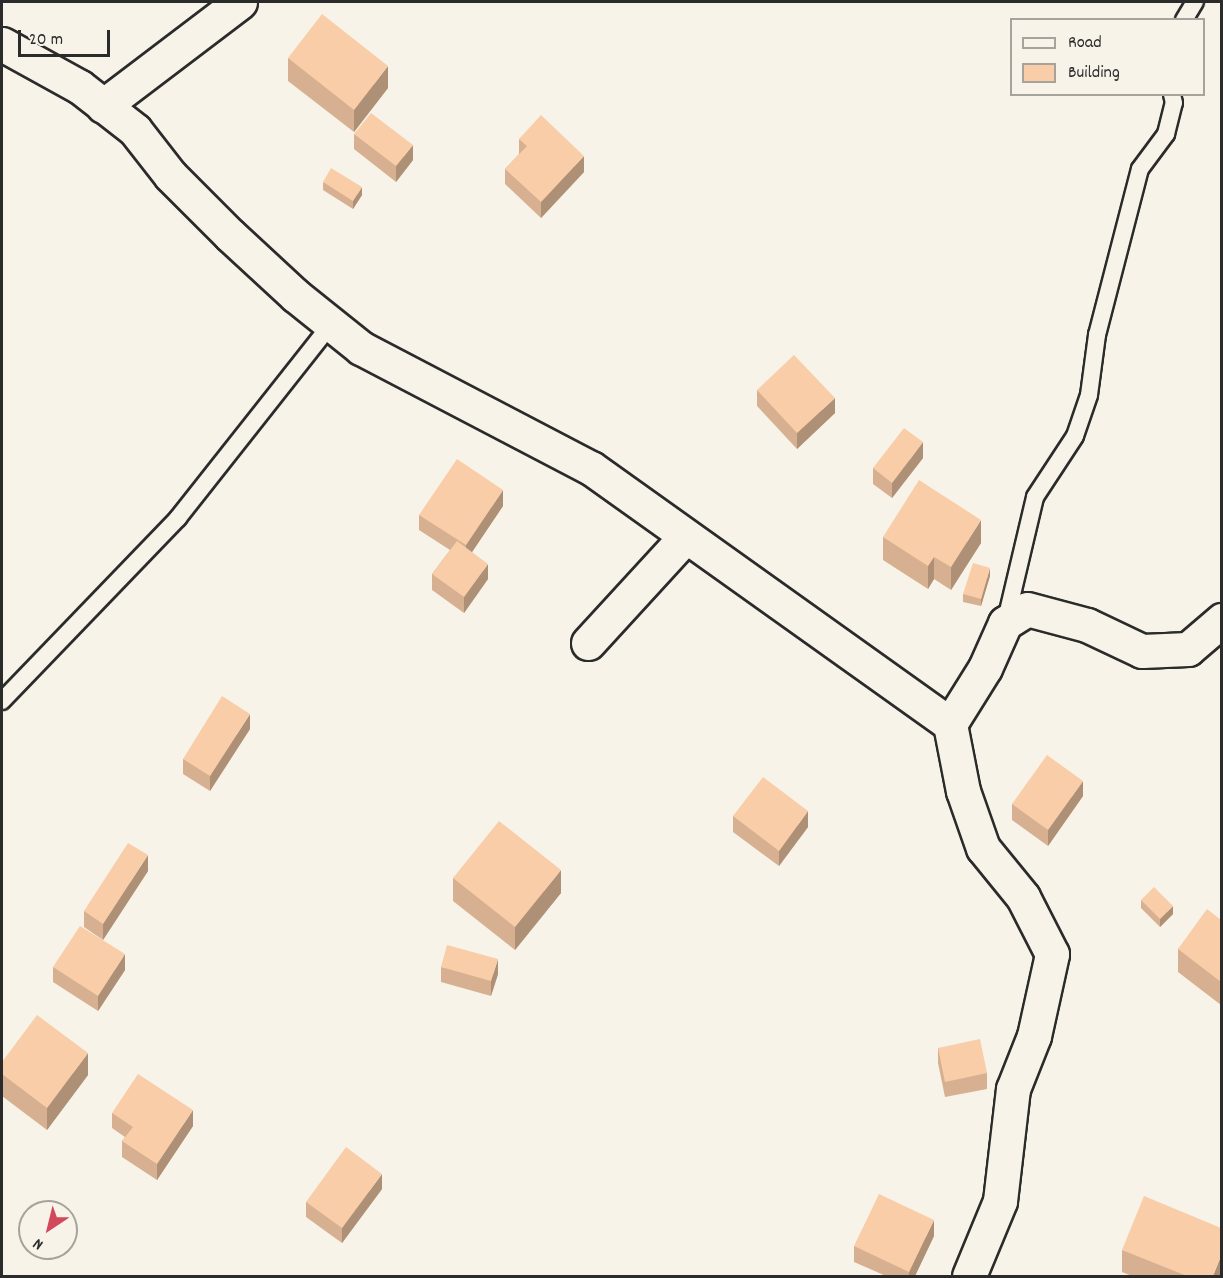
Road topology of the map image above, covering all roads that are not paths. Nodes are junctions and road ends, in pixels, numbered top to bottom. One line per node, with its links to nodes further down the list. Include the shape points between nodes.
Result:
1 (240, 2): 6 (street)
2 (1196, 2): 3 (lane)
3 (1185, 18)
4 (2, 44): 6 (street, via 80,87)
5 (1172, 96): 10 (lane, via 1166,134 1140,169 1096,334 1089,395 1075,436 1035,497)
6 (103, 106): 7 (street, via 135,130 170,175 230,235)
7 (331, 324): 8 (street, via 361,348 591,468); 12 (lane, via 178,518)
8 (685, 537): 11 (street); 13 (street)
9 (1221, 620): 10 (street, via 1188,649 1142,651 1088,625 1027,609)
10 (1005, 623): 13 (street, via 985,668)
11 (588, 643)
12 (2, 701)
13 (950, 724): 14 (street, via 963,791 983,848 1023,897 1052,954 1034,1036 1013,1089 1000,1201)
14 (969, 1276)

